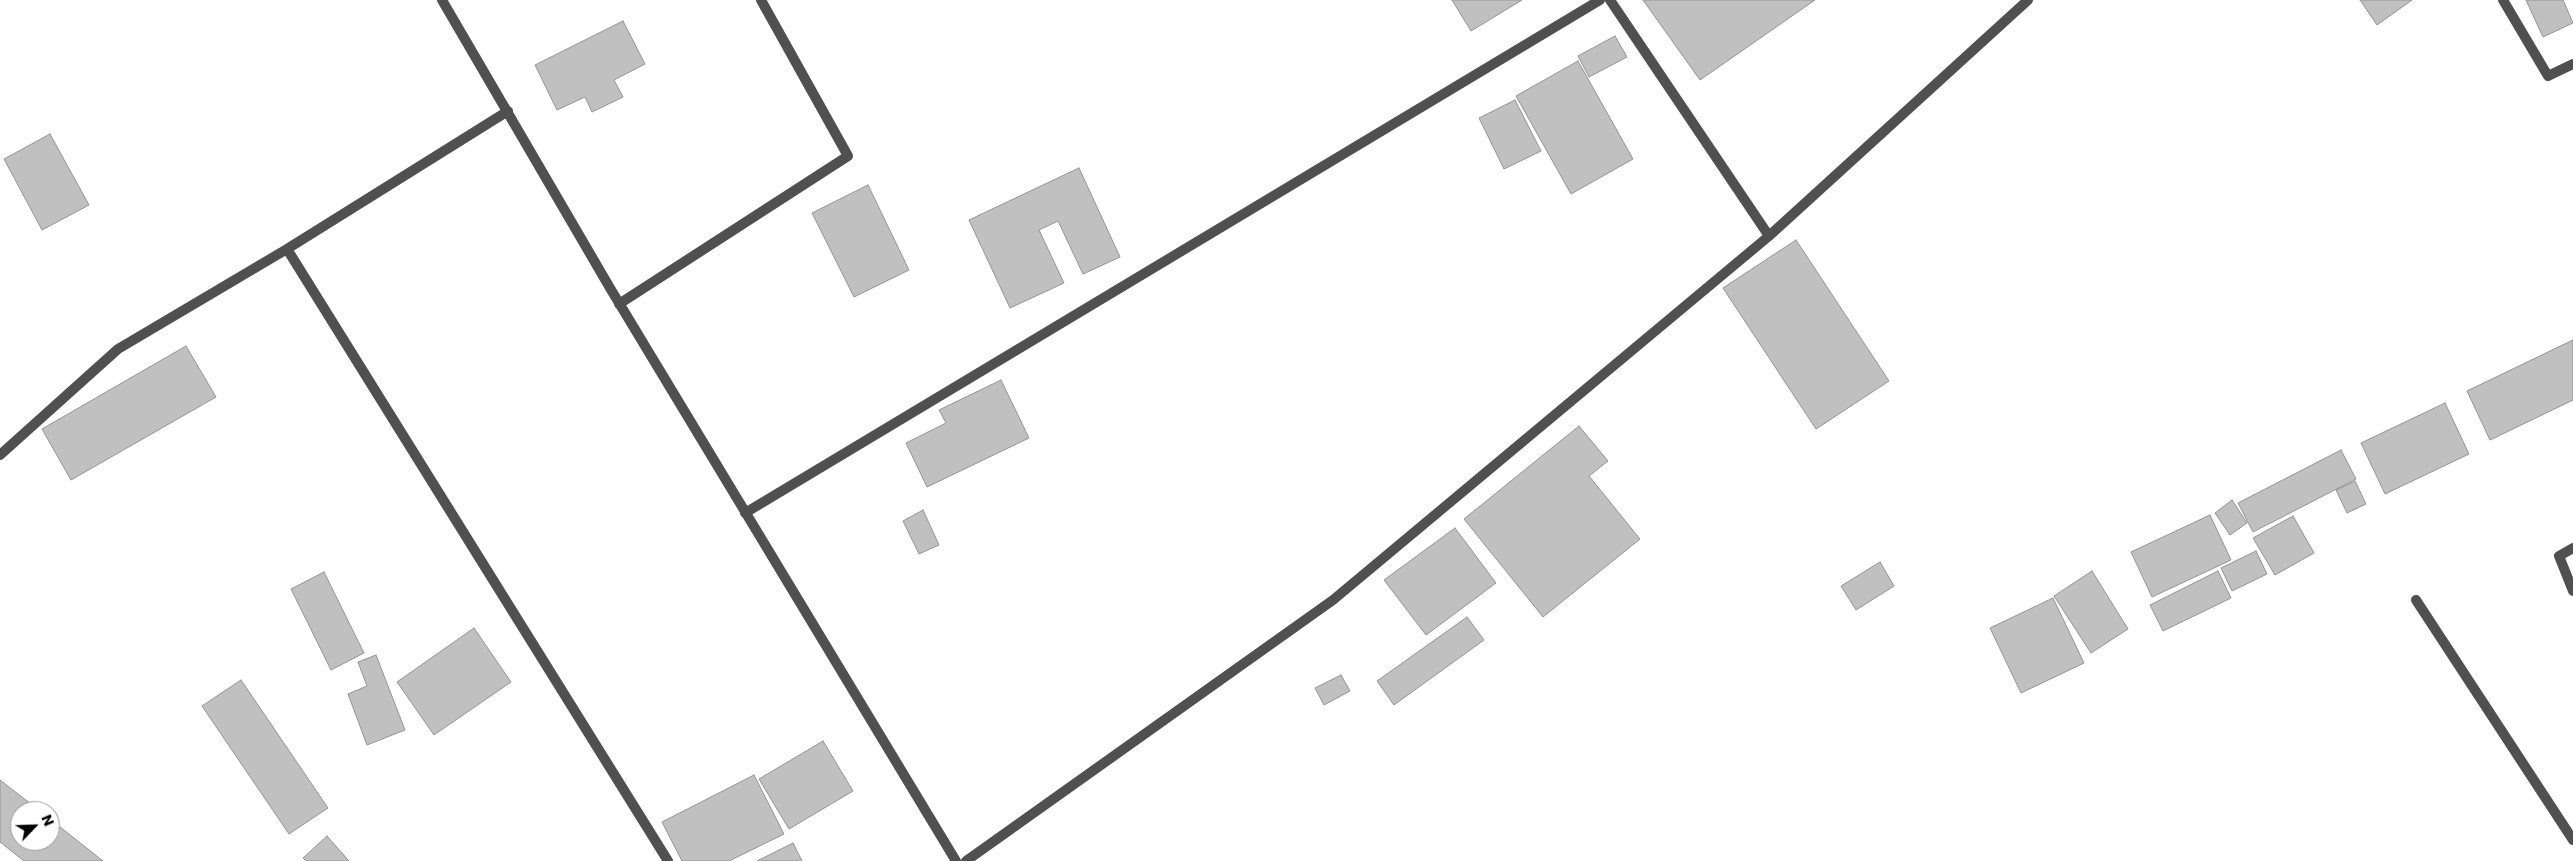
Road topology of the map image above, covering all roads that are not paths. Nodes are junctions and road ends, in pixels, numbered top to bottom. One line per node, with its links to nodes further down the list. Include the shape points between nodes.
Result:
1 (442, 0): 8 (street)
2 (761, 0): 11 (street, via 848,156)
3 (1600, 0): 13 (street)
4 (1610, 0): 9 (street)
5 (2028, 0): 9 (street)
6 (2503, 0): 7 (street, via 2548,76)
7 (2573, 64)
8 (508, 111): 10 (street); 11 (street)
9 (1769, 236): 20 (street, via 1333,600)
10 (287, 249): 12 (street, via 118,349); 18 (street)
11 (619, 304): 13 (street)
12 (0, 455)
13 (745, 513): 19 (street)
14 (2573, 548): 15 (street, via 2558,556)
15 (2573, 591)
16 (2416, 600): 17 (street)
17 (2573, 840)
18 (668, 861)
19 (956, 861)
20 (966, 861)

